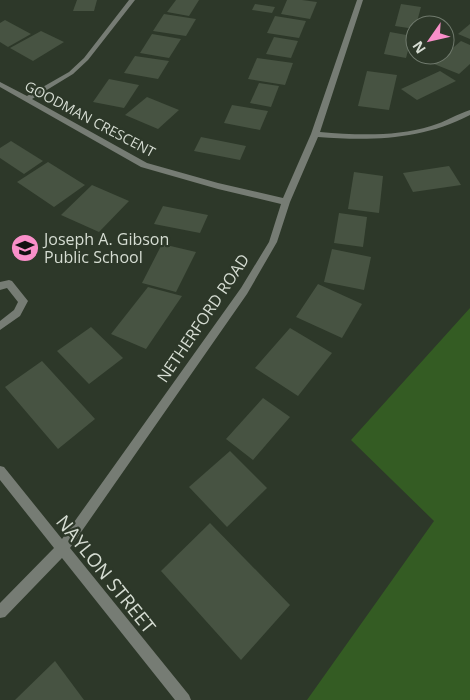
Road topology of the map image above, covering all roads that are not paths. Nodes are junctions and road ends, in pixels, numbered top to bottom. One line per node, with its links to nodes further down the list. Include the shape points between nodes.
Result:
1 (132, 0): 4 (street, via 72,73)
2 (360, 0): 6 (street, NETHERFORD ROAD)
3 (0, 84): 4 (street, GOODMAN CRESCENT)
4 (26, 100): 7 (street, GOODMAN CRESCENT, via 144,165)
5 (470, 112): 6 (street, via 446,125 408,134 366,137)
6 (315, 134): 7 (street, NETHERFORD ROAD)
7 (286, 202): 11 (street, NETHERFORD ROAD, via 273,242 244,292)
8 (0, 286): 9 (street, via 9,284 23,301 17,313)
9 (0, 326)
10 (0, 471): 11 (street, NAYLON STREET)
11 (62, 549): 12 (street, NETHERFORD ROAD); 13 (street, NAYLON STREET)
12 (0, 612)
13 (184, 700)

